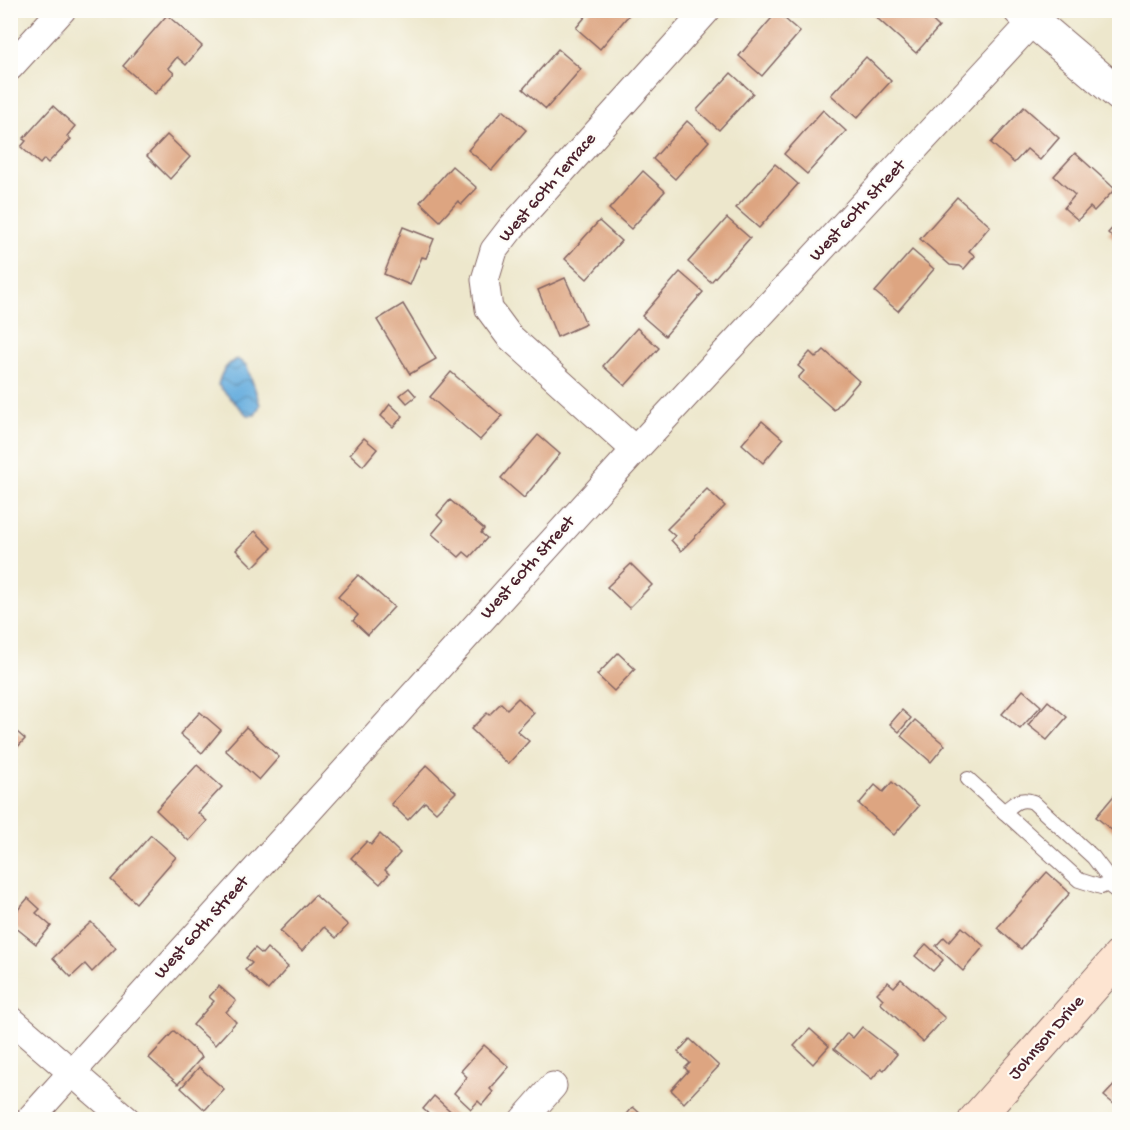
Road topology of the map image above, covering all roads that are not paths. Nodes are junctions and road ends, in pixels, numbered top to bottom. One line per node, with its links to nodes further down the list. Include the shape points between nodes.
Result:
1 (62, 10): 4 (street)
2 (707, 10): 6 (street, West 60th Terrace, via 511,228 494,250 485,280 489,309 508,336)
3 (1027, 16): 5 (street); 6 (street, West 60th Street)
4 (10, 67)
5 (1119, 95)
6 (635, 450): 13 (street, West 60th Street)
7 (968, 779): 8 (lane)
8 (1005, 812): 9 (lane, via 1079,880 1101,887); 9 (lane, via 1017,800 1033,802 1093,857 1109,878)
9 (1107, 884): 10 (lane)
10 (1119, 894)
11 (1119, 956): 18 (main road, Johnson Drive)
12 (10, 1019): 13 (street)
13 (71, 1072): 15 (street, West 60th Street); 16 (street)
14 (553, 1086): 17 (street)
15 (29, 1119)
16 (127, 1119)
17 (523, 1119)
18 (975, 1119)

